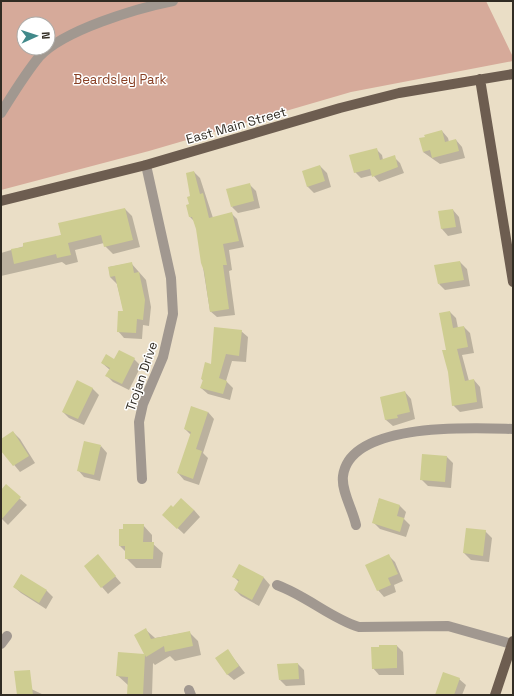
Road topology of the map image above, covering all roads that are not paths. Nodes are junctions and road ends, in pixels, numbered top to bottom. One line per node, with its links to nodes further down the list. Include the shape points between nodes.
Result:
1 (173, 1): 4 (street, via 112,18 55,44 40,56)
2 (513, 74): 3 (main road, East Main Street)
3 (480, 79): 5 (main road, East Main Street, via 399,93 340,108); 7 (main road)
4 (1, 112)
5 (146, 166): 6 (main road, East Main Street); 9 (street, Trojan Drive, via 169,266 173,308 163,357 139,422)
6 (1, 201)
7 (513, 282)
8 (513, 429): 10 (street, via 456,428 420,432 366,445 349,460 343,475 346,495)
9 (142, 479)
10 (356, 525)
11 (277, 585): 12 (street, via 299,594 348,624 359,627 448,626)
12 (513, 643): 13 (main road)
13 (495, 695)

